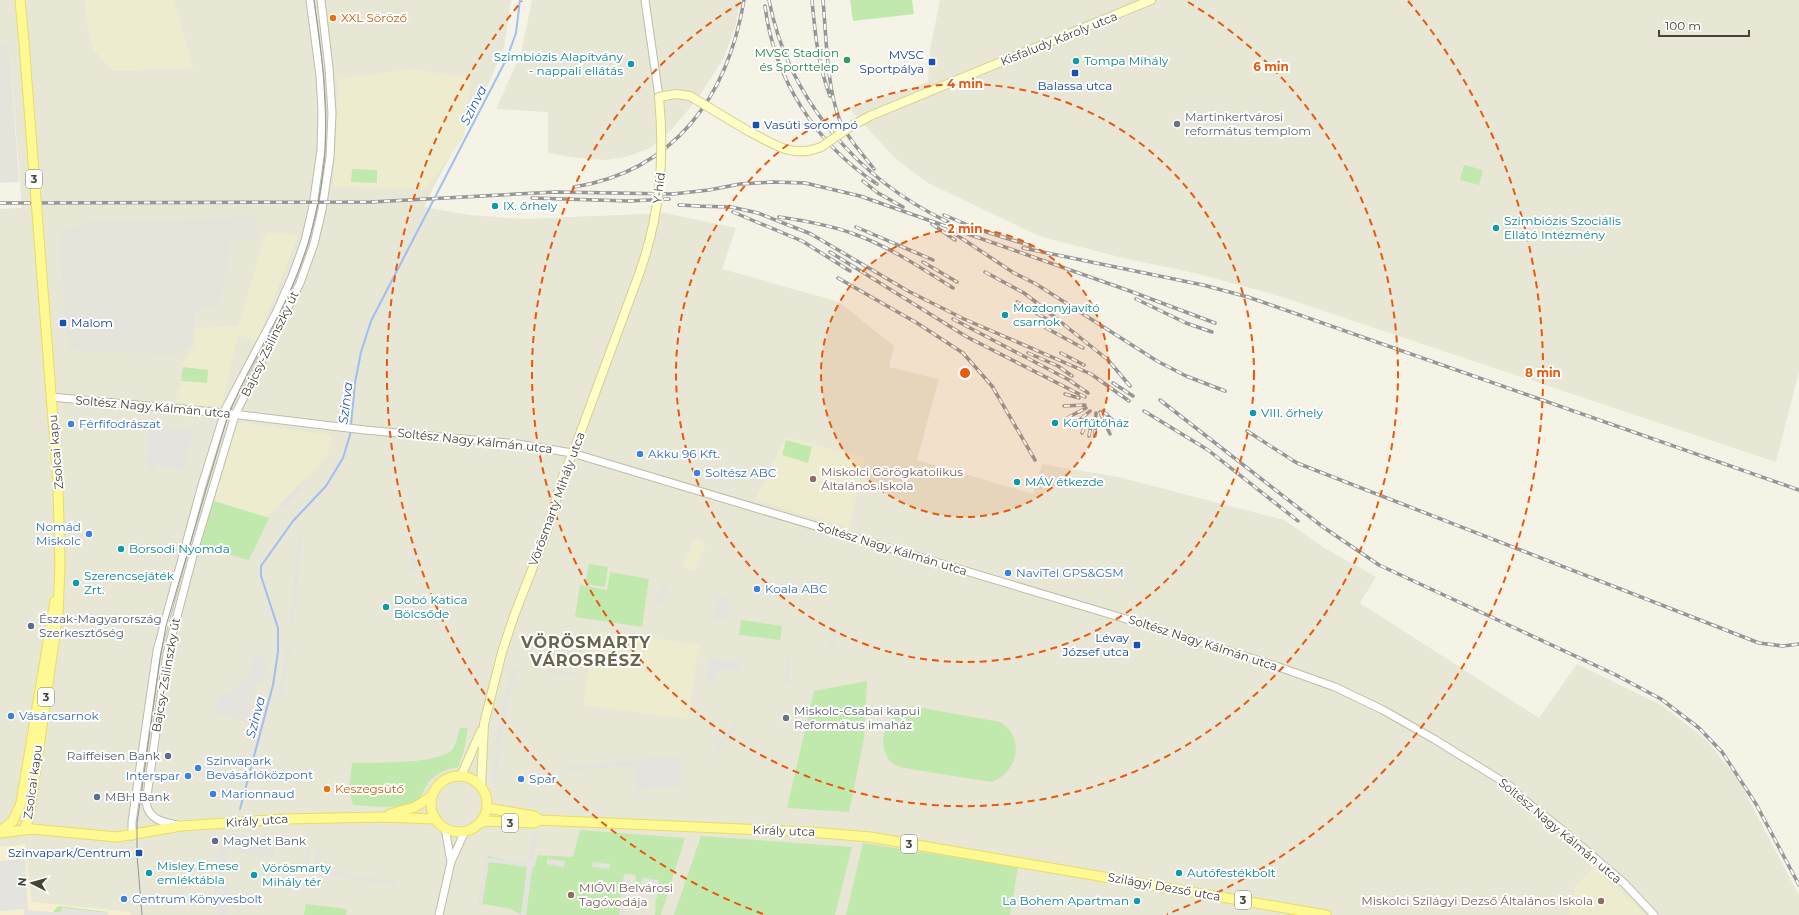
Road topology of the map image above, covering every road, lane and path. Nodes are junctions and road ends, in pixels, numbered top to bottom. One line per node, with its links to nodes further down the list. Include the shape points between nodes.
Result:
1 (20, 0): 8 (main road, Zsolcai kapu / 3, bridge)
2 (310, 0): 9 (street, Bajcsy-Zsilinszky út, via 320,76 322,117 319,171 313,206 305,241 289,284)
3 (321, 0): 10 (street, Bajcsy-Zsilinszky út, via 332,113 330,157 322,210 314,244 300,283)
4 (646, 0): 6 (street, Y-híd)
5 (1151, 0): 6 (main road, Kisfaludy Károly utca, bridge, via 870,116 821,147 806,152 784,149 748,131 690,96 676,94)
6 (659, 97): 7 (main road, Y-híd, bridge, via 662,155 660,189 651,234)
7 (638, 276): 11 (main road, Vörösmarty Mihály utca)
8 (51, 397): 9 (street, Soltész Nagy Kálmán utca); 12 (main road, Zsolcai kapu / 3, via 61,539)
9 (224, 413): 10 (street, Soltész Nagy Kálmán utca); 29 (street, Bajcsy-Zsilinszky út, via 160,637)
10 (235, 415): 11 (street, Soltész Nagy Kálmán utca, via 518,444); 24 (street, Bajcsy-Zsilinszky út, via 173,627 146,796 147,809 153,817)
11 (572, 453): 13 (main road, Vörösmarty Mihály utca, via 548,531 502,652); 34 (street, Soltész Nagy Kálmán utca, via 1136,622 1335,687 1383,710 1510,786 1625,884)
12 (58, 588): 17 (main road, Zsolcai kapu / 3); 26 (main road, Zsolcai kapu / 3, via 58,613 29,818)
13 (484, 724): 14 (main road, Vörösmarty Mihály utca); 15 (main road, Vörösmarty Mihály utca)
14 (461, 776): 15 (main road, via 472,779); 16 (main road, via 443,781)
15 (482, 787): 18 (main road, 3)
16 (432, 796): 19 (main road, Király utca, via 415,807); 20 (main road, via 432,810)
17 (22, 803): 23 (main road); 26 (main road, Zsolcai kapu / 3, via 20,819)
18 (487, 808): 21 (main road, Király utca / 3, via 534,816); 22 (main road, 3)
19 (383, 817): 20 (main road, Király utca); 24 (main road, Király utca, via 291,819)
20 (436, 819): 25 (main road)
21 (540, 820): 22 (main road, Király utca / 3, via 534,824 488,821); 31 (main road, Király utca / 3, via 830,833 870,837)
22 (480, 823): 27 (main road, 3)
23 (10, 825): 26 (main road); 28 (main road)
24 (181, 826): 29 (main road, Király utca)
25 (445, 828): 27 (main road, via 454,832); 30 (street)
26 (24, 830): 28 (main road); 29 (main road, Király utca, via 110,837)
27 (465, 831): 30 (street)
28 (0, 832)
29 (132, 836)
30 (451, 862): 32 (street)
31 (1026, 863): 33 (main road, Szilágyi Dezső utca / 3)
32 (439, 915)
33 (1326, 915)
34 (1654, 915)

